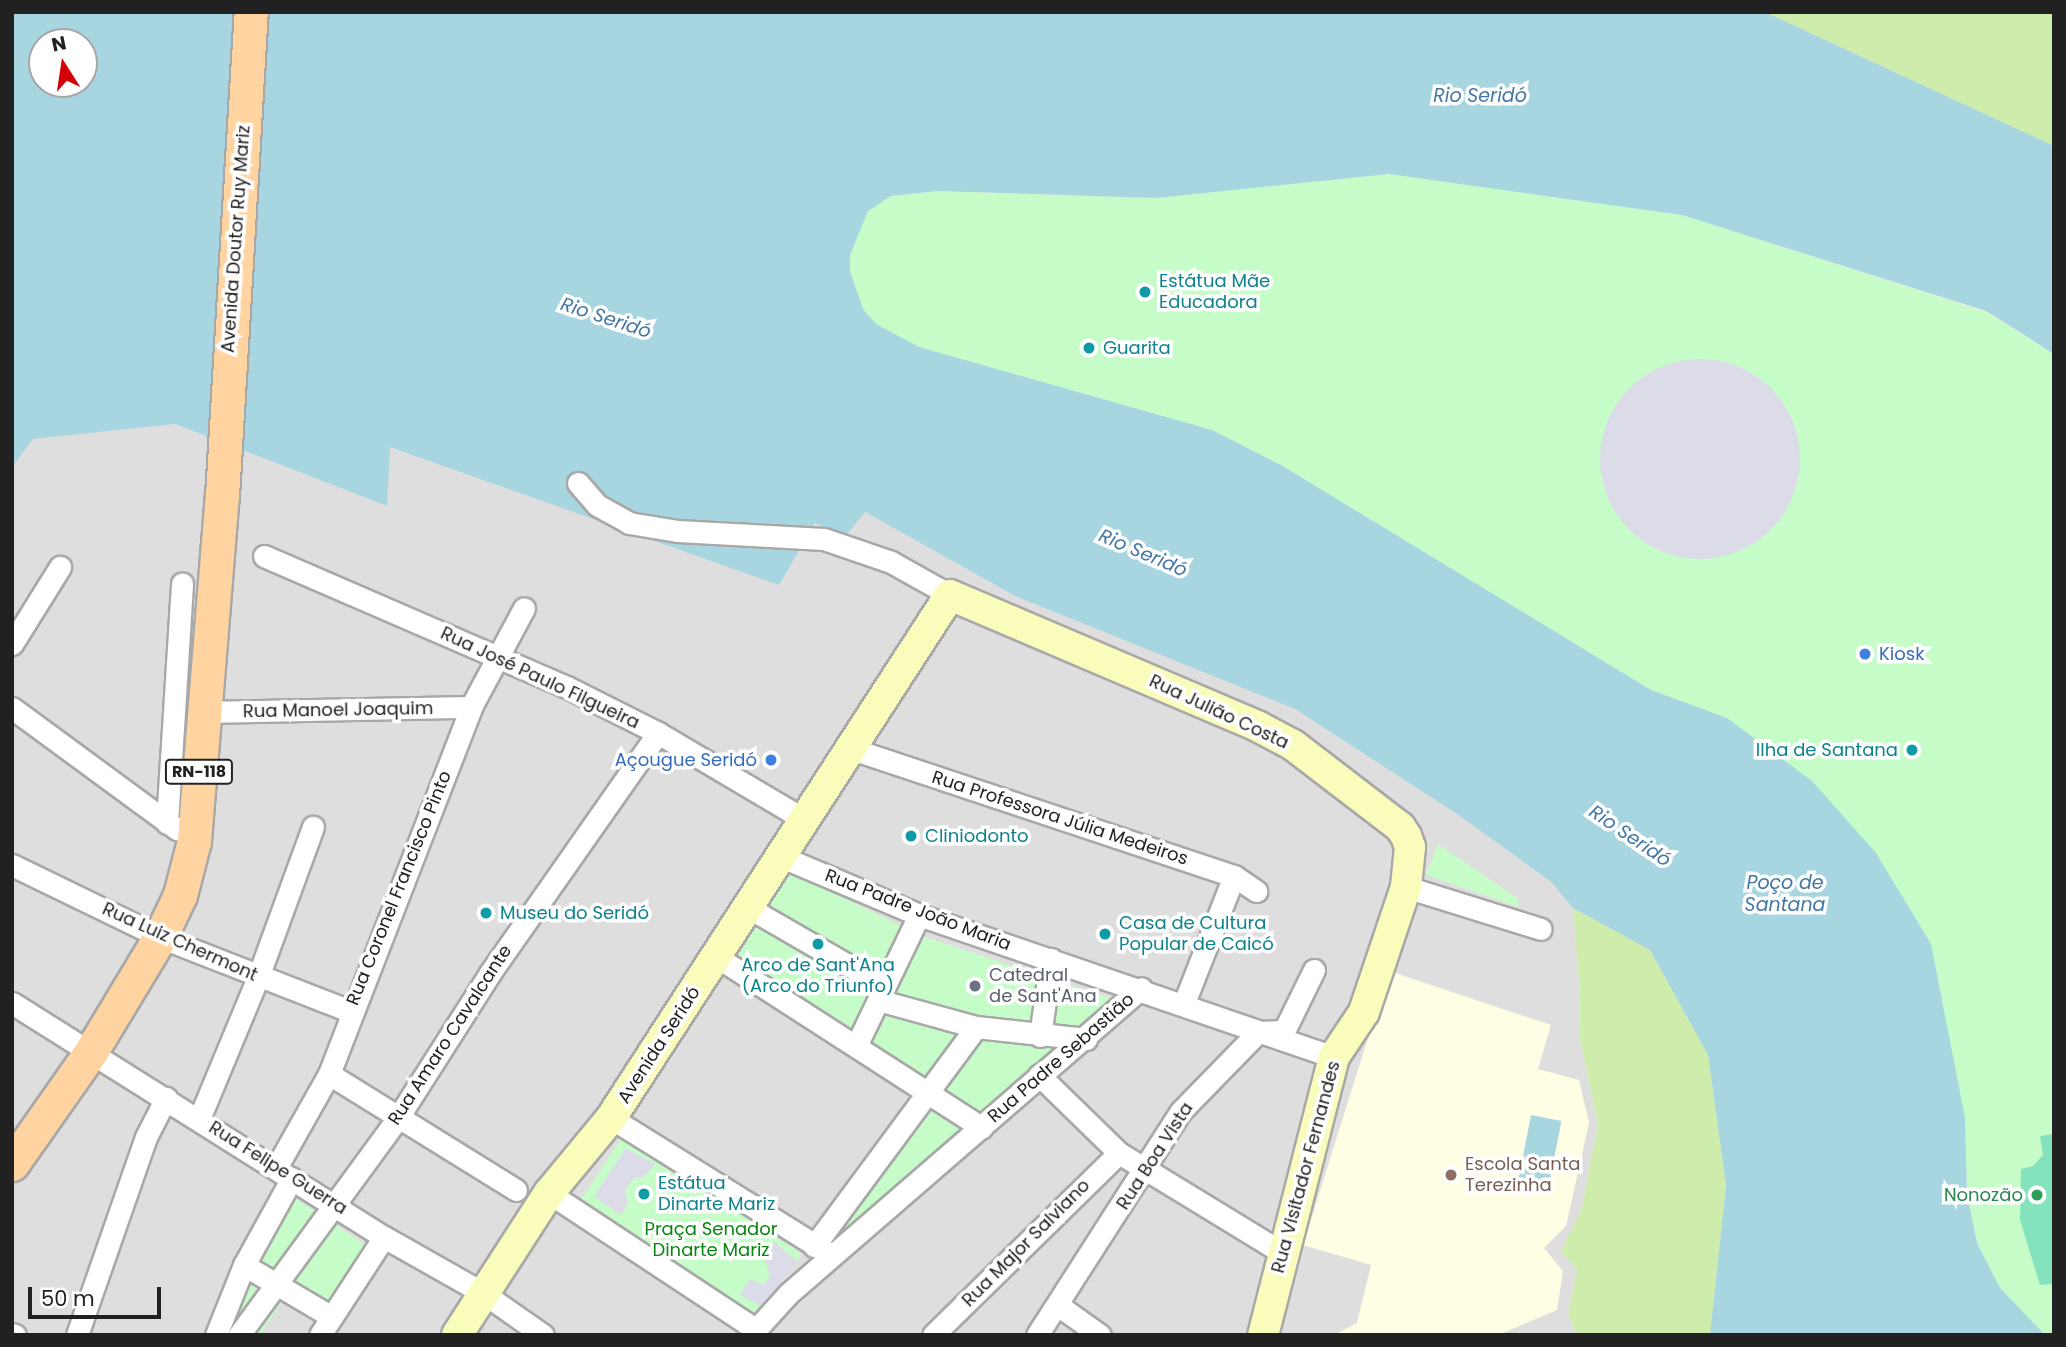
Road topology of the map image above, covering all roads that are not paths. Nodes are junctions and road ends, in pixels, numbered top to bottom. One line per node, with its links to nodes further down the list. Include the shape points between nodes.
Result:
1 (251, 12): 12 (main road, Avenida Doutor Ruy Mariz / RN-118)
2 (579, 483): 6 (street, via 597,505 629,523 678,531 787,534 824,540 891,562)
3 (264, 556): 9 (street, Rua José Paulo Filgueira)
4 (60, 567): 8 (street)
5 (182, 583): 17 (street)
6 (950, 595): 14 (main road, Avenida Seridó); 21 (main road, Rua Julião Costa, via 1293,746 1400,827 1410,847)
7 (524, 608): 9 (street, Rua Coronel Francisco Pinto)
8 (12, 644)
9 (499, 658): 10 (street, Rua Coronel Francisco Pinto); 13 (street, Rua José Paulo Filgueira)
10 (471, 707): 12 (street, Rua Manoel Joaquim); 35 (street, Rua Coronel Francisco Pinto)
11 (12, 708): 17 (street)
12 (204, 712): 17 (main road, RN-118)
13 (658, 733): 15 (street, Rua José Paulo Filgueira); 47 (street, Rua Amaro Cavalcante, via 490,973)
14 (856, 751): 15 (main road, Avenida Seridó); 20 (street, Rua Professora Júlia Medeiros)
15 (806, 820): 18 (main road, Avenida Seridó)
16 (313, 827): 30 (street)
17 (181, 832): 26 (main road, RN-118, via 180,895)
18 (782, 857): 23 (main road, Avenida Seridó); 24 (street, Rua Padre João Maria)
19 (12, 865): 26 (street, Rua Luiz Chermont)
20 (1234, 876): 22 (street, Rua Professora Júlia Medeiros); 34 (street)
21 (1406, 887): 25 (street); 42 (main road, Rua Visitador Fernandes, via 1364,1012)
22 (1256, 891)
23 (749, 908): 27 (main road, Avenida Seridó); 32 (street)
24 (919, 915): 28 (street, Rua Padre João Maria); 32 (street)
25 (1541, 929)
26 (160, 937): 30 (street, Rua Luiz Chermont); 41 (main road, RN-118)
27 (717, 957): 40 (street); 48 (main road, Avenida Seridó)
28 (1051, 959): 31 (street, Rua Padre João Maria); 38 (street)
29 (1314, 970): 37 (street, Rua Boa Vista, via 1284,1031)
30 (258, 977): 35 (street, Rua Luiz Chermont); 49 (street)
31 (1141, 988): 34 (street, Rua Padre João Maria); 39 (street, Rua Padre Sebastião)
32 (881, 993): 36 (street); 40 (street)
33 (12, 1003): 41 (street, Rua Felipe Guerra)
34 (1184, 1003): 37 (street, Rua Padre João Maria)
35 (350, 1011): 43 (street, Rua Coronel Francisco Pinto)
36 (976, 1027): 38 (street); 45 (street)
37 (1258, 1032): 42 (street, Rua Padre João Maria); 53 (street, Rua Boa Vista, via 1181,1111)
38 (1040, 1036): 39 (street)
39 (1086, 1039): 44 (street, Rua Padre Sebastião)
40 (856, 1046): 45 (street)
41 (90, 1054): 46 (street, Rua Felipe Guerra); 51 (main road, RN-118)
42 (1334, 1057): 60 (main road, Rua Visitador Fernandes)
43 (329, 1074): 47 (street); 54 (street, Rua Coronel Francisco Pinto)
44 (1039, 1074): 50 (street, Rua Padre Sebastião); 52 (street)
45 (927, 1094): 50 (street, Rua Padre Sebastião); 59 (street, Rua Padre Sebastião)
46 (166, 1098): 49 (street, Rua Felipe Guerra); 68 (street, via 146,1137)
47 (399, 1116): 55 (street); 57 (street, Rua Amaro Cavalcante)
48 (611, 1118): 56 (main road, Avenida Seridó); 59 (street)
49 (199, 1119): 54 (street, Rua Felipe Guerra)
50 (982, 1128): 59 (street, Rua Padre Sebastião)
51 (17, 1146)
52 (1119, 1153): 53 (street); 66 (street, Rua Major Salviano)
53 (1144, 1168): 60 (street); 64 (street, Rua Boa Vista)
54 (284, 1173): 57 (street, Rua Felipe Guerra); 61 (street, Rua Coronel Francisco Pinto)
55 (516, 1190)
56 (549, 1193): 63 (main road, Avenida Seridó); 67 (street)
57 (333, 1203): 58 (street, Rua Felipe Guerra); 62 (street, Rua Amaro Cavalcante)
58 (384, 1237): 63 (street, Rua Felipe Guerra); 65 (street)
59 (824, 1251): 67 (street, Rua Padre Sebastião)
60 (1283, 1253): 75 (main road, Rua Visitador Fernandes)
61 (244, 1265): 62 (street); 69 (street, Rua Coronel Francisco Pinto)
62 (273, 1282): 65 (street); 70 (street, Rua Amaro Cavalcante)
63 (483, 1293): 71 (main road, Avenida Seridó); 72 (street, Rua Felipe Guerra)
64 (1059, 1306): 73 (street, Rua Boa Vista); 74 (street)
65 (326, 1326)
66 (947, 1331)
67 (753, 1332)
68 (77, 1335)
69 (216, 1335)
70 (239, 1335)
71 (457, 1335)
72 (543, 1335)
73 (1037, 1335)
74 (1100, 1335)
75 (1263, 1335)

